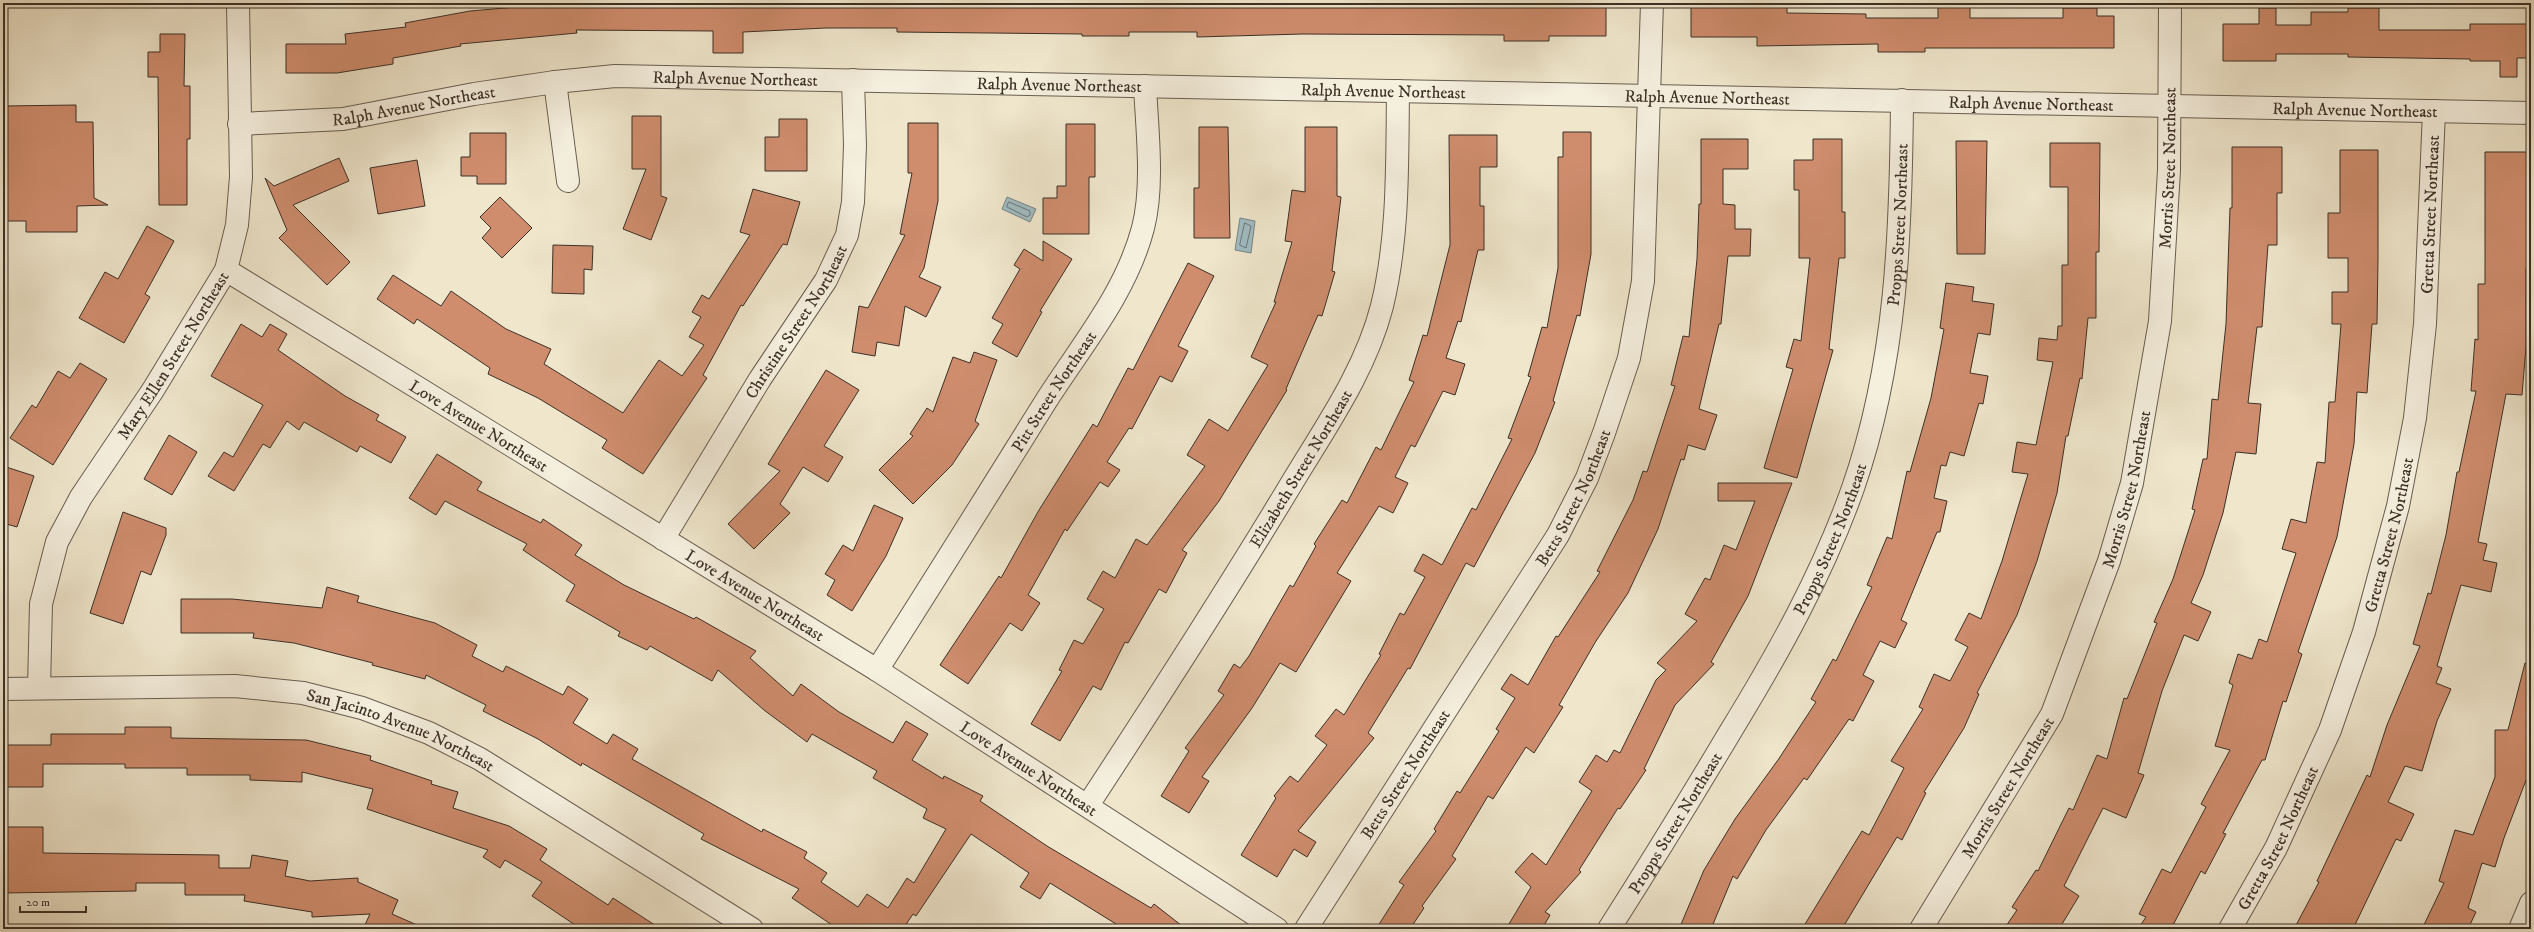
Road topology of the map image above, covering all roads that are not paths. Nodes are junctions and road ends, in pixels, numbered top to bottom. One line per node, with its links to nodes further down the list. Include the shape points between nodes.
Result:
1 (238, 3): 13 (street, Mary Ellen Street Northeast)
2 (1652, 3): 8 (street, Betts Street Northeast)
3 (2170, 3): 10 (street, Morris Street Northeast)
4 (853, 80): 5 (street, Ralph Avenue Northeast, via 615,76); 6 (street, Ralph Avenue Northeast); 16 (street, Christine Street Northeast, via 853,202 847,235 826,280 760,379)
5 (554, 82): 13 (street, Ralph Avenue Northeast, via 474,94 344,119); 14 (street)
6 (1145, 86): 7 (street, Ralph Avenue Northeast); 17 (street, Pitt Street Northeast, via 1147,190 1144,227 1126,270 1103,316 1048,398)
7 (1398, 91): 8 (street, Ralph Avenue Northeast); 20 (street, Elizabeth Street Northeast, via 1395,237 1382,308 1368,347 1347,391 1259,536)
8 (1650, 96): 9 (street, Ralph Avenue Northeast); 23 (street, Betts Street Northeast, via 1643,281 1629,358 1587,478 1558,535)
9 (1902, 100): 10 (street, Ralph Avenue Northeast); 24 (street, Propps Street Northeast, via 1900,234 1892,319 1875,405 1854,486 1826,560 1776,656)
10 (2169, 106): 11 (street, Ralph Avenue Northeast); 25 (street, Morris Street Northeast, via 2169,170 2160,321 2132,483 2109,561 2052,714)
11 (2434, 111): 12 (street, Ralph Avenue Northeast); 26 (street, Gretta Street Northeast, via 2424,332 2415,418 2398,506 2364,632 2330,730 2276,848)
12 (2531, 113)
13 (239, 124): 15 (street, Mary Ellen Street Northeast, via 241,177 237,225)
14 (568, 181)
15 (226, 270): 16 (street, Love Avenue Northeast); 18 (street, Mary Ellen Street Northeast, via 153,390 81,497 57,542 41,604)
16 (663, 539): 17 (street, Love Avenue Northeast)
17 (877, 670): 20 (street, Love Avenue Northeast)
18 (39, 688): 19 (street, San Jacinto Avenue Northeast); 21 (street, San Jacinto Avenue Northeast, via 235,686 302,693 362,708 429,733 480,758)
19 (3, 690)
20 (1088, 805): 22 (street, Love Avenue Northeast)
21 (752, 929)
22 (1277, 929)
23 (1306, 929)
24 (1609, 929)
25 (1921, 929)
26 (2230, 929)

